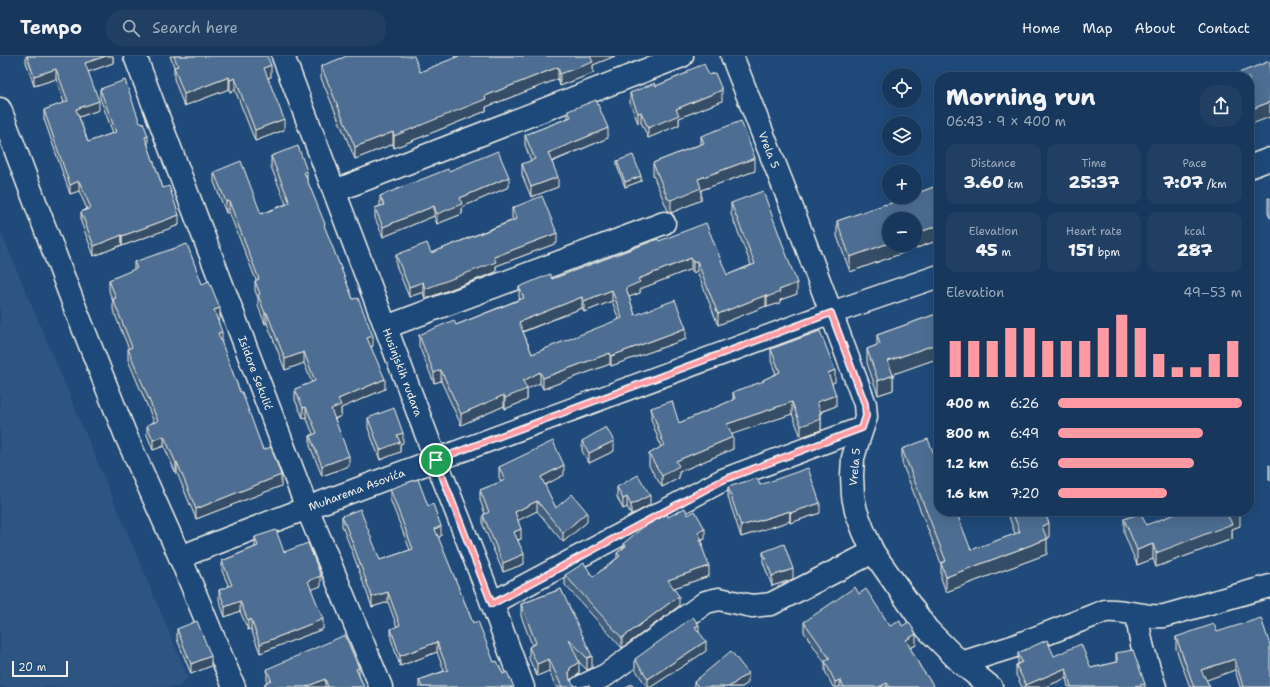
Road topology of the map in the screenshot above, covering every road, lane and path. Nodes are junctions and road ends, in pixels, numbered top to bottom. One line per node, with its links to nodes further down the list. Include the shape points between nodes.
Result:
1 (135, 56): 15 (street, Isidore Sekulić)
2 (283, 56): 8 (street, Husinjskih rudara)
3 (682, 56): 8 (street)
4 (732, 56): 11 (street, Vrela 5)
5 (0, 109): 17 (street, via 126,436)
6 (1270, 159): 7 (street)
7 (1254, 165)
8 (335, 191): 12 (street, Husinjskih rudara)
9 (664, 223): 12 (street)
10 (934, 278): 11 (street, Muharema Asovića)
11 (831, 313): 13 (street, Vrela 5, via 865,404 866,416); 14 (street, Muharema Asovića)
12 (386, 326): 14 (street, Husinjskih rudara)
13 (862, 428): 16 (street, Vrela 5, via 853,458 853,496 861,525); 19 (street, via 723,480)
14 (436, 460): 15 (street, Muharema Asovića); 19 (street, Husinjskih rudara)
15 (307, 508): 17 (street, Muharema Asovića); 23 (street, Isidore Sekulić)
16 (874, 552): 21 (street, Vrela 5, via 928,629); 25 (street, via 771,604 752,606 719,599 706,602 606,675)
17 (180, 557): 22 (street)
18 (1270, 586): 20 (street, via 1164,616)
19 (492, 604): 24 (street, Husinjskih rudara)
20 (1138, 615): 21 (street, via 1116,610 1105,611 1012,647); 27 (street, via 1144,651)
21 (961, 663): 26 (street, Vrela 5)
22 (234, 687)
23 (381, 687)
24 (523, 687)
25 (581, 687)
26 (991, 687)
27 (1155, 687)

